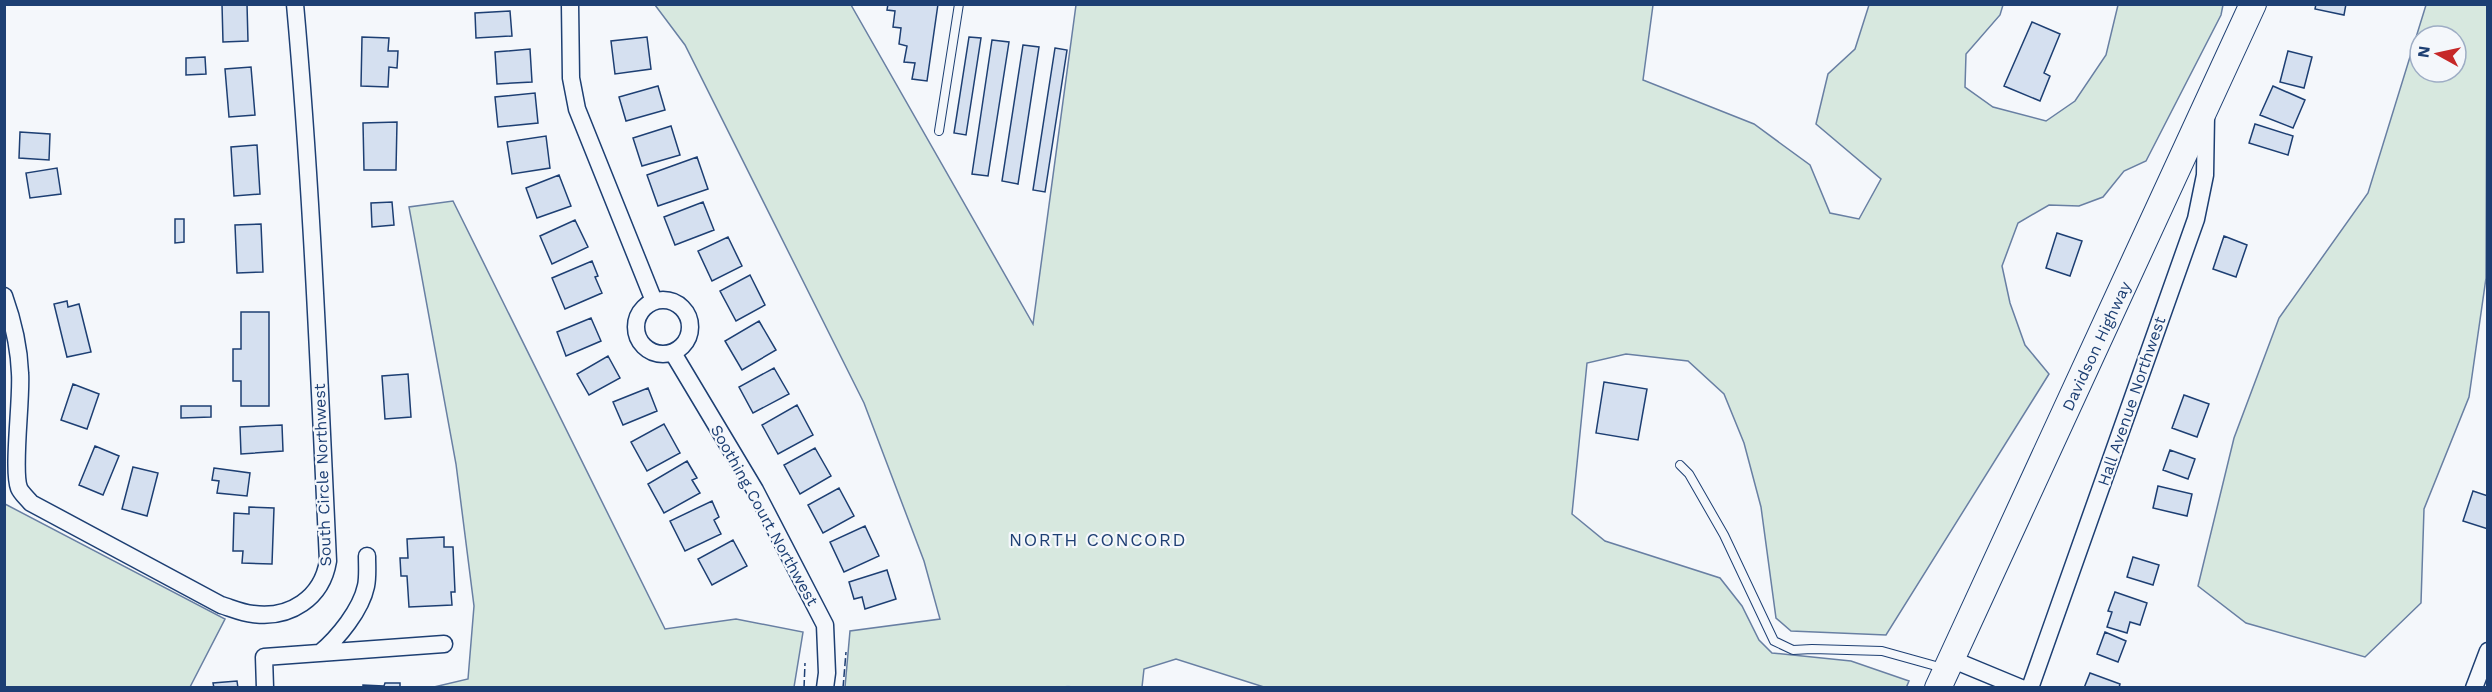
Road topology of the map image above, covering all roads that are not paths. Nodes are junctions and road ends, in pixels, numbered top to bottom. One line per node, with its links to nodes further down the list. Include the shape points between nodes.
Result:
1 (295, 4): 7 (street, South Circle Northwest, via 316,294 328,561 318,590 289,610 269,614 252,614 221,605 31,502 19,489 20,370)
2 (570, 4): 8 (street, via 571,78 578,109)
3 (959, 4): 6 (lane)
4 (2253, 4): 5 (main road, Davidson Highway)
5 (2205, 108): 15 (main road, Davidson Highway); 19 (street, Hall Avenue Northwest, via 2205,175 2196,219)
6 (939, 130)
7 (4, 296)
8 (654, 301): 9 (street, via 642,309 636,322 638,336 646,348 659,354); 9 (street, via 668,299 681,306 689,317 691,331 685,344)
9 (673, 353): 17 (street, Soothing Court Northwest, via 755,490 825,625)
10 (1680, 465): 15 (lane, via 1724,535 1774,641 1793,651 1882,651)
11 (367, 556): 14 (street, via 366,586 356,608)
12 (444, 644): 14 (street)
13 (2487, 651): 20 (street)
14 (320, 653): 16 (street, via 264,657)
15 (1945, 672): 18 (street)
16 (265, 687)
17 (825, 687)
18 (2021, 687)
19 (2030, 687)
20 (2474, 687)

